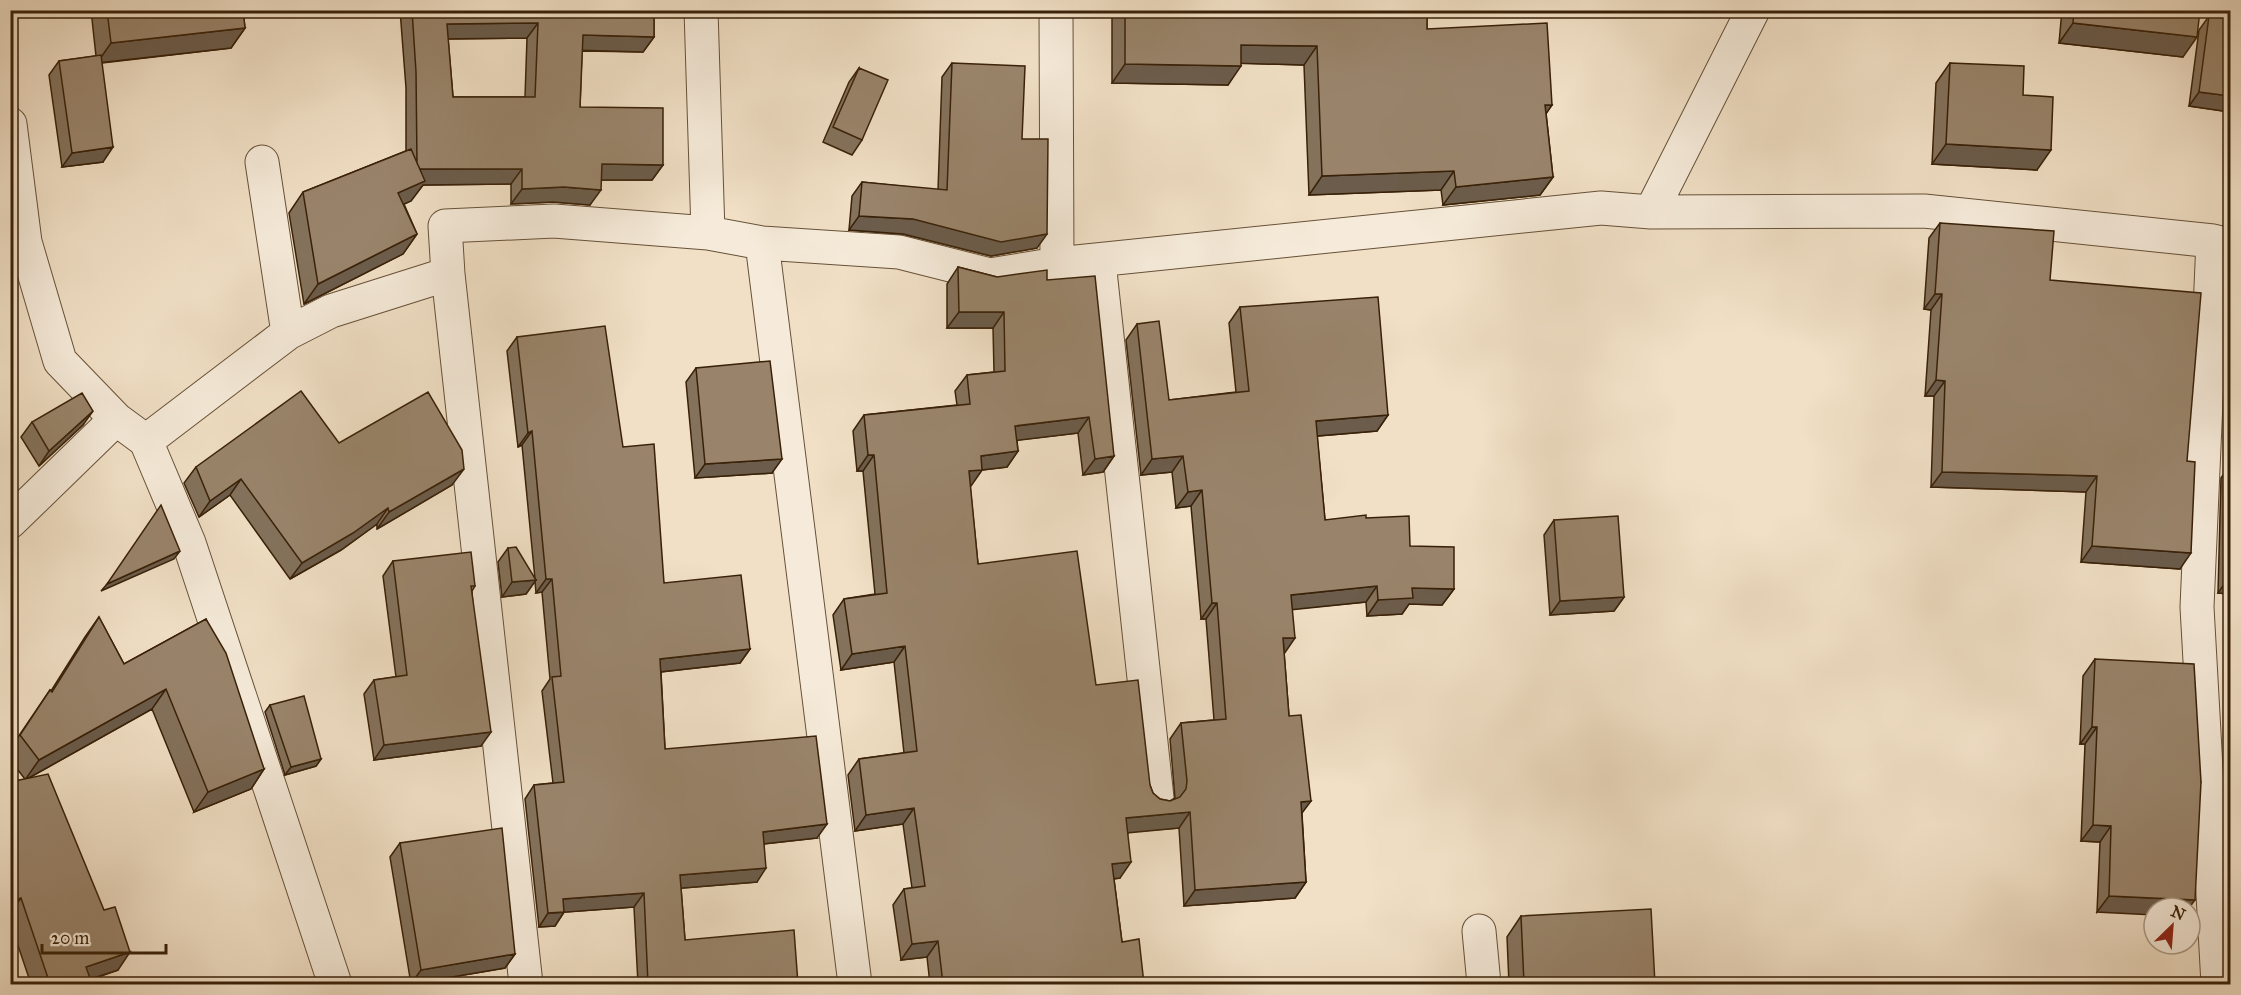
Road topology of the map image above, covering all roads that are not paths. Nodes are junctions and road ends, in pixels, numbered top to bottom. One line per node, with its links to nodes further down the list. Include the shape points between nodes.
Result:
1 (701, 10): 7 (street)
2 (1056, 10): 11 (street)
3 (1753, 10): 6 (street)
4 (10, 124): 14 (street, via 25,242 60,361)
5 (262, 162): 13 (street)
6 (1651, 212): 9 (street, via 1924,211); 10 (street, via 1601,208)
7 (708, 233): 8 (street); 12 (street, via 554,221 445,226)
8 (762, 243): 11 (street, via 899,252 990,275); 21 (street)
9 (2222, 243): 23 (street, via 2197,607)
10 (1099, 262): 11 (street); 17 (street)
11 (1057, 264)
12 (448, 274): 13 (street, via 331,311); 20 (street)
13 (288, 333): 15 (street)
14 (116, 419): 15 (street); 16 (street)
15 (146, 441): 19 (street, via 189,543)
16 (10, 522)
17 (1157, 798)
18 (1479, 931): 22 (street)
19 (335, 984)
20 (526, 984)
21 (855, 984)
22 (1484, 984)
23 (2218, 984)

